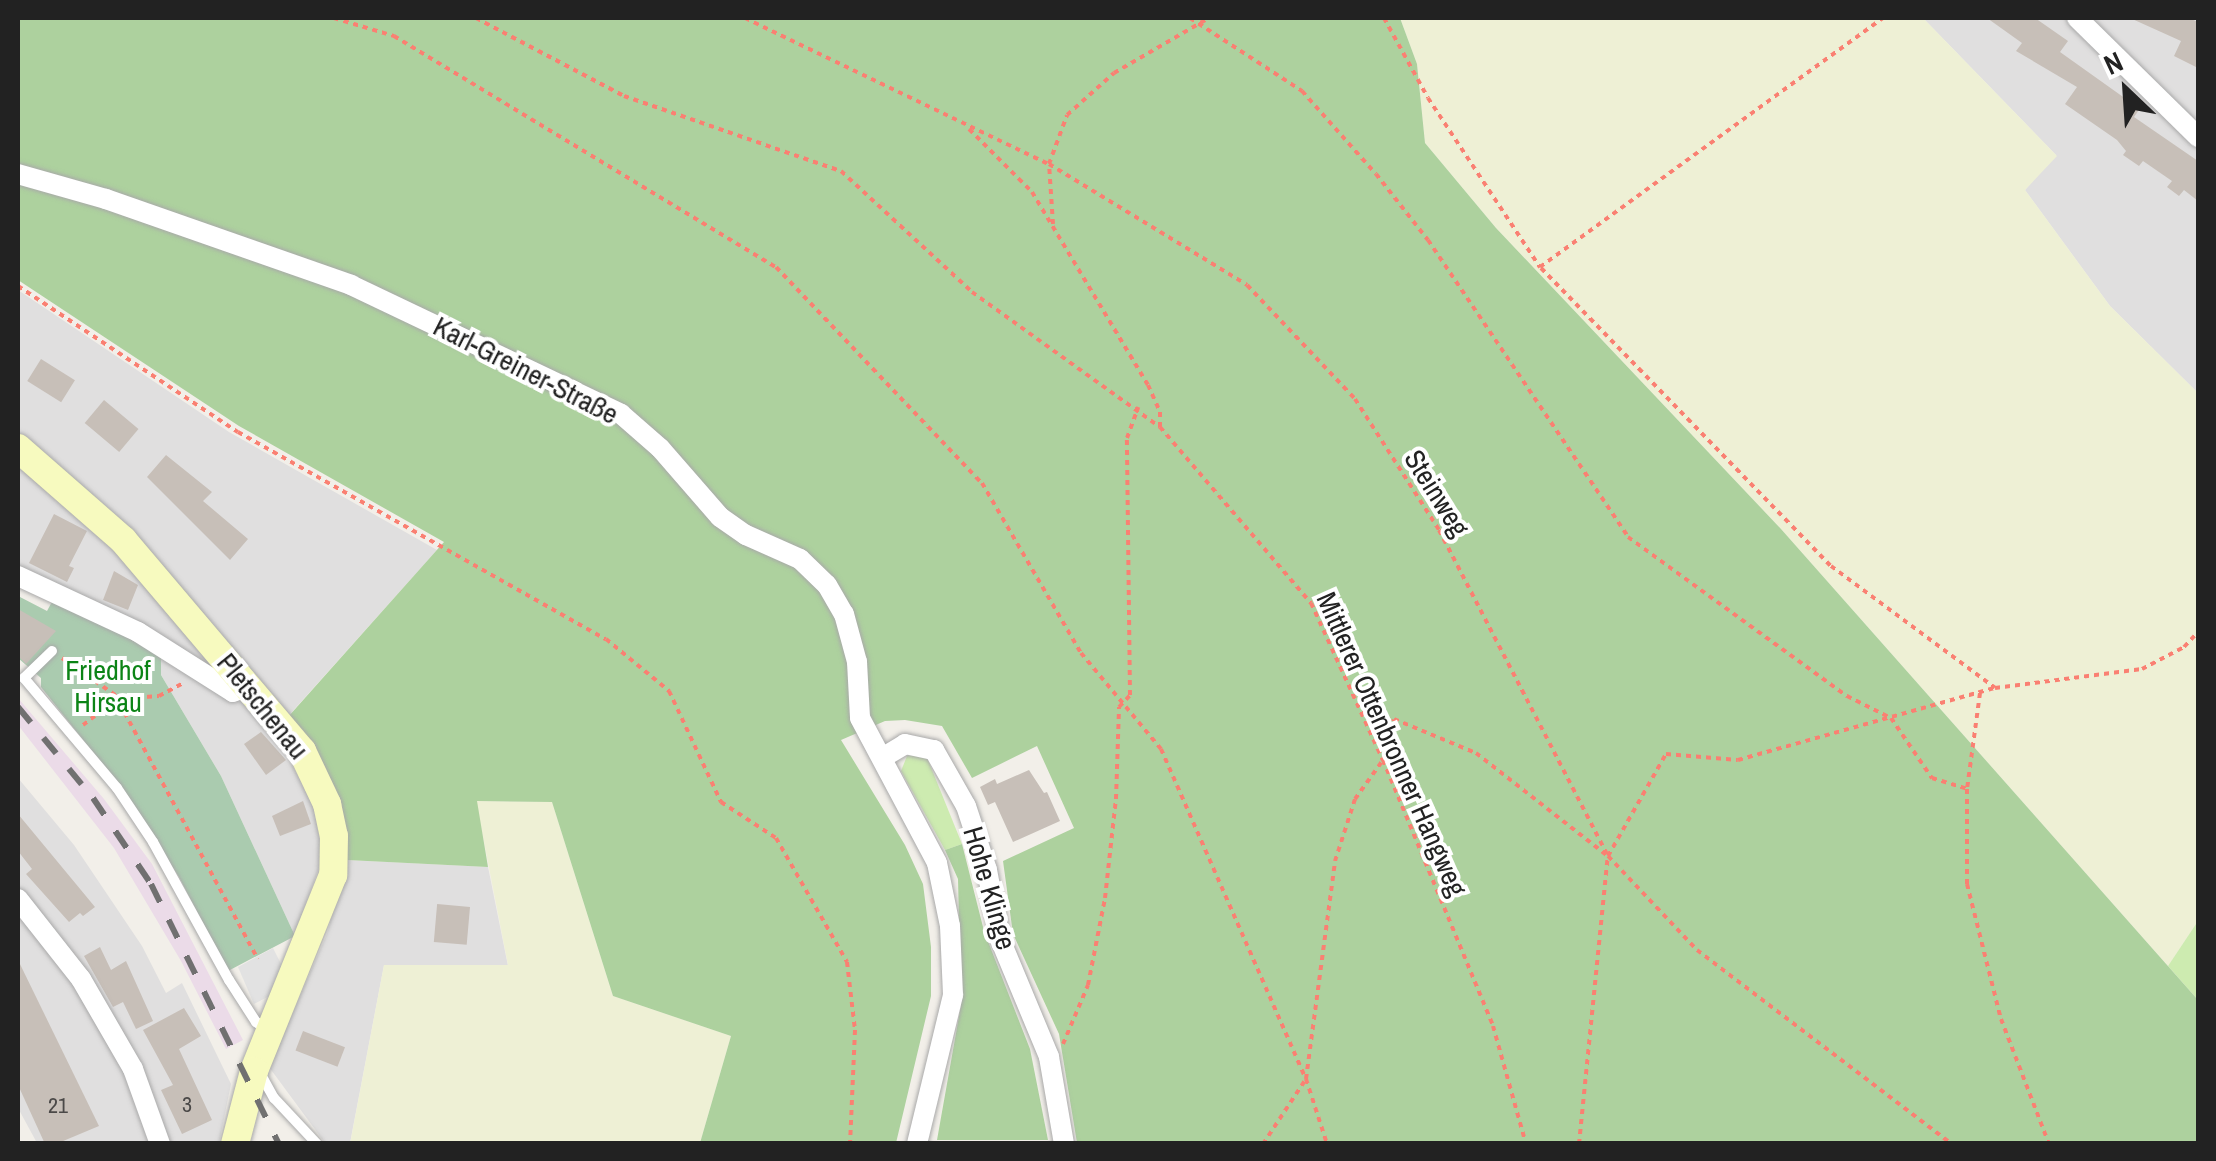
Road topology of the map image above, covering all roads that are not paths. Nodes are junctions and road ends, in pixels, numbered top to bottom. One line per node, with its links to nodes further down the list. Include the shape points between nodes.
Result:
1 (2077, 18): 2 (street)
2 (2198, 136)
3 (18, 174): 8 (street, Karl-Greiner-Straße, via 351,285 621,414 720,516 800,559 827,585 844,614 857,662 860,718)
4 (18, 448): 7 (main road, Pletschenau, via 123,540)
5 (18, 576): 7 (street, via 138,632 234,692)
6 (52, 651): 10 (lane, via 24,678 126,802 229,980)
7 (249, 686): 10 (main road, Pletschenau, via 302,750 334,836 325,904)
8 (882, 758): 12 (street, Karl-Greiner-Straße, via 937,863 950,926 953,995); 16 (street, Hohe Klinge, via 905,744 934,750 966,806 1000,938 1050,1056)
9 (18, 899): 13 (street, via 81,979 133,1069)
10 (269, 1032): 11 (main road, Pletschenau)
11 (254, 1071): 14 (main road, Pletschenau); 15 (lane)
12 (918, 1143)
13 (160, 1144)
14 (235, 1144)
15 (317, 1144)
16 (1064, 1144)

